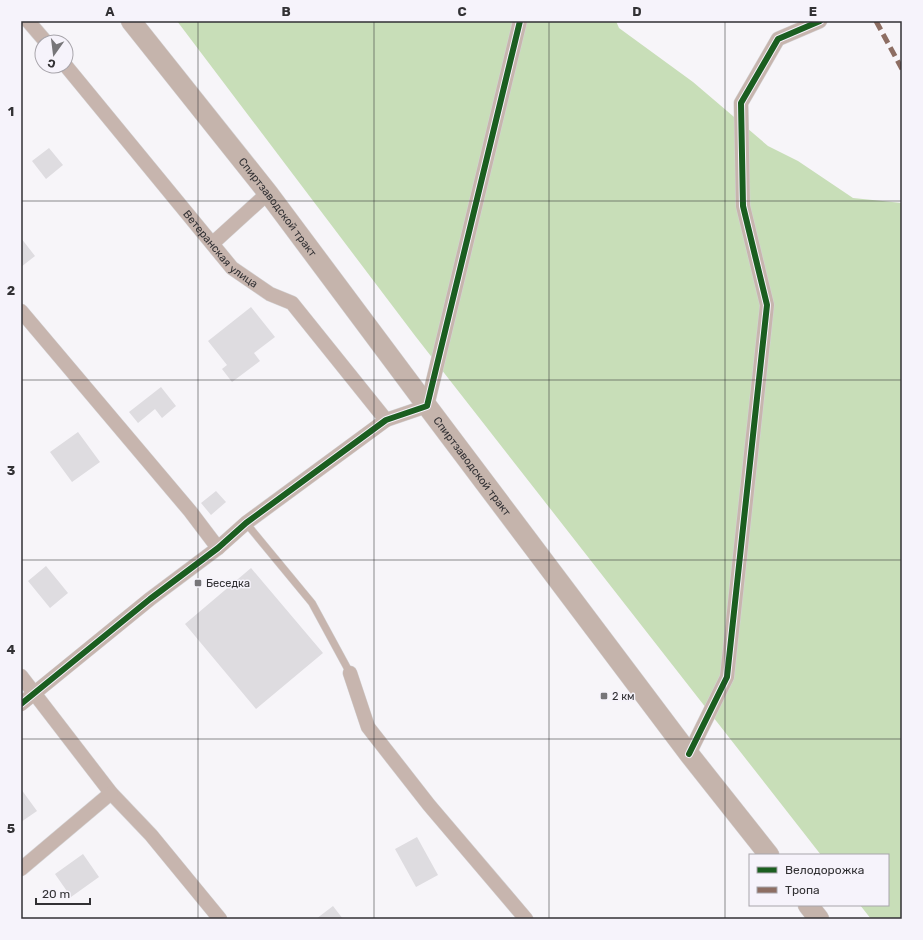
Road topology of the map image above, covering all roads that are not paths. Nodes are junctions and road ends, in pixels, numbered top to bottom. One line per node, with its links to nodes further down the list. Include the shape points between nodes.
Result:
1 (28, 21): 5 (street)
2 (132, 21): 7 (main road, Спиртзаводской тракт)
3 (520, 21): 10 (street)
4 (820, 21): 18 (street, via 778,39 741,103 743,206 767,305 727,677)
5 (39, 34)
6 (73, 74): 8 (street, Ветеранская улица)
7 (268, 193): 8 (street); 10 (main road, Спиртзаводской тракт)
8 (213, 243): 11 (street, Ветеранская улица, via 232,268 270,294 292,303)
9 (21, 311): 13 (street, via 190,511)
10 (427, 406): 11 (street); 18 (main road, Спиртзаводской тракт)
11 (386, 420): 12 (street)
12 (246, 523): 13 (street); 14 (lane, via 312,603)
13 (218, 548): 16 (street)
14 (350, 673): 24 (street, via 368,728 429,805)
15 (21, 676): 16 (street)
16 (35, 692): 17 (street); 19 (street)
17 (21, 704)
18 (689, 754): 20 (main road, Спиртзаводской тракт)
19 (111, 793): 21 (street); 23 (street, via 151,835)
20 (768, 854)
21 (21, 869)
22 (809, 906): 25 (main road)
23 (220, 919)
24 (526, 919)
25 (819, 919)

